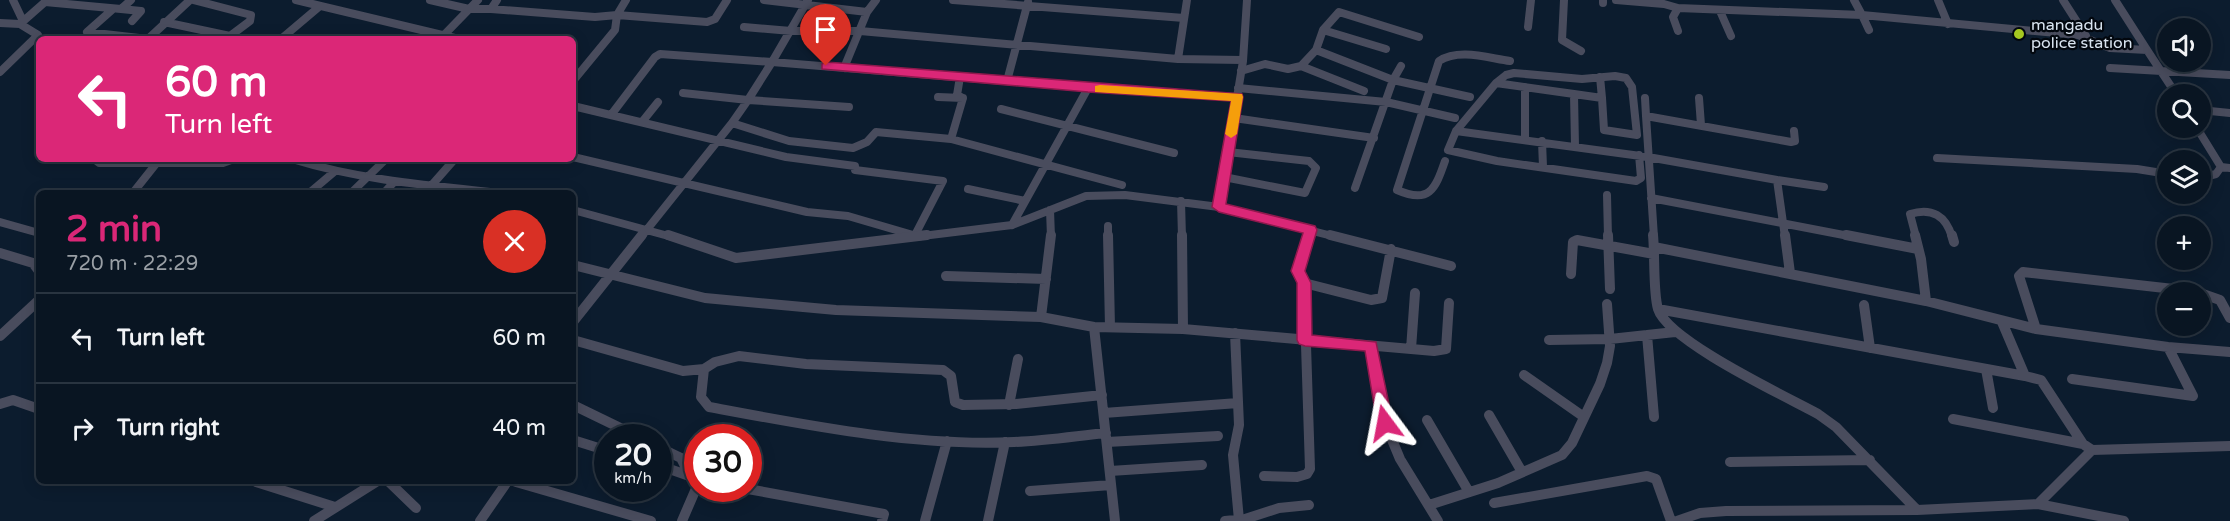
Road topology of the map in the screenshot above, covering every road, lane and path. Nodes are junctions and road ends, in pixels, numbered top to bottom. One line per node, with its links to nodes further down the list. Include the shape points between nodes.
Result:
1 (13, 0): 38 (street)
2 (131, 0): 27 (street)
3 (191, 0): 36 (street); 51 (street, via 251,15 250,21)
4 (296, 0): 25 (street)
5 (430, 0): 28 (street)
6 (478, 0): 28 (street)
7 (497, 0): 29 (street)
8 (626, 0): 32 (street)
9 (727, 0): 32 (street, via 715,19 707,22)
10 (764, 0): 23 (street)
11 (876, 0): 31 (street)
12 (954, 0): 24 (street)
13 (1186, 0): 34 (street)
14 (1247, 0): 69 (street)
15 (1531, 0): 41 (street)
16 (1564, 0): 65 (street, via 1562,40)
17 (1616, 0): 26 (street)
18 (1854, 0): 33 (street)
19 (1938, 0): 39 (street)
20 (2063, 0): 56 (street)
21 (2115, 0): 64 (street)
22 (46, 1): 27 (street); 38 (street)
23 (807, 2): 31 (street); 44 (street)
24 (1028, 3): 34 (street); 59 (street)
25 (320, 6): 52 (street); 53 (street)
26 (1678, 8): 30 (street); 46 (street, via 1673,18)
27 (117, 9): 35 (street, via 141,11); 48 (street, via 87,32)
28 (469, 9): 29 (street); 54 (street)
29 (491, 9): 32 (street, via 595,17)
30 (1720, 11): 33 (street); 55 (street)
31 (867, 12): 45 (street)
32 (617, 15): 77 (street, via 615,30)
33 (1862, 15): 39 (street); 43 (street)
34 (1184, 18): 66 (street)
35 (132, 21)
36 (164, 22): 49 (street); 50 (street)
37 (0, 23): 38 (street)
38 (22, 23): 47 (street)
39 (1948, 24): 56 (street)
40 (744, 27): 44 (street)
41 (1528, 27)
42 (1323, 30): 58 (street, via 1339,12); 62 (street); 63 (street)
43 (1869, 30)
44 (790, 31): 45 (street); 71 (street)
45 (861, 31): 59 (street); 75 (street)
46 (1678, 31)
47 (37, 36)
48 (122, 36)
49 (151, 36)
50 (220, 36)
51 (231, 36)
52 (285, 36)
53 (438, 36)
54 (443, 36)
55 (1731, 36)
56 (2086, 36): 64 (street, via 2110,48)
57 (36, 37): 60 (street)
58 (1419, 37)
59 (1017, 43): 66 (street); 86 (street)
60 (27, 46): 61 (street); 68 (street)
61 (36, 48)
62 (1386, 49)
63 (1316, 50): 72 (street); 85 (street)
64 (2147, 50): 74 (street)
65 (1581, 51)
66 (1178, 59): 69 (street)
67 (0, 60): 68 (street)
68 (12, 60): 80 (street)
69 (1242, 60): 78 (street)
70 (1510, 61): 90 (street, via 1449,55 1439,61)
71 (772, 62): 75 (street); 101 (street); 110 (street, via 660,54)
72 (1301, 66): 78 (street, via 1288,69 1265,64); 91 (street)
73 (1401, 66): 85 (street)
74 (2157, 66)
75 (844, 68): 83 (street)
76 (2110, 68): 79 (street)
77 (577, 70)
78 (1241, 71): 93 (street)
79 (2157, 71)
80 (0, 72)
81 (2178, 72): 82 (street)
82 (2230, 75)
83 (960, 77): 86 (street); 97 (street, via 957,95)
84 (1600, 77): 87 (street, via 1582,80 1514,73); 98 (street); 98 (street, via 1618,75 1630,82 1637,135 1604,130)
85 (1393, 80): 90 (street); 103 (street)
86 (1007, 81): 89 (street)
87 (1496, 83): 88 (street); 118 (street)
88 (1525, 87): 94 (street); 123 (street)
89 (1088, 88): 93 (street); 117 (street)
90 (1429, 89): 96 (street); 107 (street)
91 (1364, 91)
92 (682, 93): 101 (street)
93 (1238, 93): 103 (street); 112 (street)
94 (1574, 94): 98 (street); 126 (street)
95 (938, 97): 97 (street)
96 (1470, 97)
97 (963, 98): 122 (street)
98 (1602, 98)
99 (1645, 98): 111 (street)
100 (1699, 98): 116 (street)
101 (748, 100): 105 (street); 115 (street)
102 (658, 102): 114 (street)
103 (1386, 102): 107 (street); 120 (street)
104 (576, 107): 110 (street)
105 (849, 107)
106 (1001, 109): 117 (street)
107 (1422, 110): 113 (street); 132 (street, via 1397,190 1416,196 1430,194)
108 (2211, 111): 109 (street)
109 (2230, 113)
110 (611, 115): 114 (street)
111 (1646, 116): 116 (street); 129 (street)
112 (1234, 118): 120 (street); 127 (street)
113 (1455, 118)
114 (642, 122): 124 (street)
115 (732, 123): 122 (street, via 789,141 853,148 867,142 876,132); 124 (street)
116 (1701, 125): 119 (street, via 1791,142 1795,141)
117 (1068, 126): 128 (street); 141 (street)
118 (1456, 131): 123 (street); 142 (street, via 1448,150)
119 (1794, 131)
120 (1374, 138): 155 (street)
121 (2204, 138): 143 (street)
122 (951, 139): 141 (street)
123 (1525, 139): 125 (street)
124 (717, 141): 151 (street); 177 (street, via 786,158 943,181)
125 (1542, 141): 126 (street); 142 (street)
126 (1575, 146): 129 (street)
127 (1228, 152): 147 (street); 147 (street, via 1310,161 1316,168 1305,193)
128 (1174, 153)
129 (1643, 156): 142 (street, via 1640,181); 149 (street); 164 (street)
130 (576, 158): 151 (street)
131 (1937, 158): 145 (street)
132 (1445, 161)
133 (98, 162): 134 (street)
134 (128, 162)
135 (157, 162): 157 (street)
136 (190, 162): 137 (street)
137 (226, 162)
138 (315, 162): 144 (street)
139 (383, 162): 148 (street)
140 (452, 162): 153 (street)
141 (1044, 164): 152 (street); 165 (street)
142 (1543, 166)
143 (2226, 168): 146 (street)
144 (334, 172): 148 (street); 158 (street)
145 (2157, 173)
146 (2211, 175)
147 (1224, 177): 167 (street)
148 (365, 178): 150 (street); 159 (street)
149 (1777, 180): 154 (street); 171 (street)
150 (394, 182): 153 (street); 160 (street)
151 (685, 182): 174 (street); 177 (street, via 807,212 848,216)
152 (1122, 185)
153 (427, 186): 161 (street); 162 (street)
154 (1824, 187)
155 (1355, 188)
156 (968, 189): 165 (street)
157 (135, 190)
158 (313, 190)
159 (354, 190)
160 (387, 190)
161 (421, 190)
162 (485, 190)
163 (1607, 195): 179 (street)
164 (1651, 198): 171 (street); 182 (street)
165 (1025, 201): 172 (street)
166 (1181, 201): 167 (street); 168 (street, via 1125,195 1086,196); 209 (street)
167 (1219, 207): 175 (street)
168 (1050, 210): 172 (street); 191 (street)
169 (576, 211): 174 (street)
170 (0, 222): 176 (street)
171 (1784, 223): 181 (street); 187 (street)
172 (1012, 225): 177 (street)
173 (1108, 226): 208 (street)
174 (649, 229): 177 (street, via 736,258); 189 (street)
175 (1311, 230): 180 (street); 192 (street, via 1298,271)
176 (36, 232)
177 (917, 236)
178 (1954, 242): 181 (street, via 1941,214 1917,211 1910,214)
179 (1609, 246): 182 (street); 188 (street, via 1583,240 1572,242); 194 (street)
180 (1391, 249): 185 (street); 192 (street, via 1382,298 1378,300)
181 (1918, 249): 197 (street)
182 (1654, 250): 187 (street); 202 (street)
183 (0, 253): 186 (street)
184 (576, 266): 189 (street)
185 (1451, 266)
186 (36, 267)
187 (1790, 273): 197 (street)
188 (1571, 274)
189 (609, 276): 203 (street, via 705,298 836,310); 204 (street)
190 (946, 276): 191 (street)
191 (1046, 279): 203 (street)
192 (1304, 283): 216 (street)
193 (2157, 287): 210 (street, via 2023,272 2019,276)
194 (1610, 289)
195 (1415, 293): 222 (street)
196 (2211, 296): 205 (street, via 2220,300)
197 (1926, 301): 206 (street)
198 (36, 303): 214 (street)
199 (1449, 303): 222 (street, via 1451,320 1446,330 1446,349)
200 (1607, 304): 215 (street)
201 (1864, 305): 221 (street)
202 (1658, 309): 211 (street); 221 (street)
203 (1041, 317): 207 (street)
204 (576, 318)
205 (2230, 318)
206 (2002, 322): 210 (street); 228 (street)
207 (1094, 327): 208 (street); 230 (street)
208 (1110, 327): 209 (street)
209 (1183, 328): 212 (street)
210 (2036, 329): 220 (street)
211 (1675, 332): 213 (street); 253 (street, via 1818,414)
212 (1235, 333): 216 (street); 232 (street)
213 (1647, 335): 215 (street); 240 (street)
214 (0, 336)
215 (1610, 339): 217 (street); 239 (street, via 1607,363)
216 (1305, 340): 219 (street); 259 (street, via 1310,469 1297,477)
217 (1549, 340)
218 (576, 341): 225 (street, via 683,371)
219 (1371, 346): 222 (street); 273 (street, via 1385,423 1400,459)
220 (2168, 347): 223 (street); 229 (street, via 2193,396)
221 (1870, 348): 226 (street)
222 (1411, 349)
223 (2230, 352)
224 (1018, 359): 233 (street)
225 (704, 369): 233 (street, via 714,362 739,356 806,364 943,370 951,376 955,402 969,406); 246 (street, via 701,397 709,407 818,427)
226 (1986, 369): 228 (street); 236 (street)
227 (1524, 375): 239 (street)
228 (2025, 376): 251 (street, via 2041,380)
229 (2072, 379)
230 (1102, 395): 233 (street); 237 (street)
231 (0, 404): 235 (street, via 13,400)
232 (1238, 404): 237 (street); 279 (street, via 1239,425 1233,455)
233 (1009, 405)
234 (576, 406): 243 (street)
235 (36, 408)
236 (1993, 408)
237 (1104, 413): 245 (street)
238 (1489, 415): 258 (street)
239 (1584, 417): 258 (street, via 1562,455)
240 (1654, 417)
241 (1953, 419): 251 (street)
242 (1427, 420): 268 (street)
243 (612, 424)
244 (1218, 436): 245 (street)
245 (1107, 438): 248 (street); 257 (street)
246 (947, 441): 248 (street); 284 (street)
247 (576, 442): 250 (street)
248 (1005, 442): 285 (street)
249 (2230, 446): 251 (street)
250 (594, 447)
251 (2087, 447): 271 (street)
252 (672, 454): 255 (street)
253 (1870, 460): 254 (street); 276 (street)
254 (1730, 462)
255 (684, 463)
256 (1202, 465): 257 (street)
257 (1110, 471): 265 (street)
258 (1522, 472): 268 (street)
259 (1264, 476)
260 (262, 484): 274 (street)
261 (373, 484): 274 (street)
262 (391, 484): 275 (street)
263 (506, 484): 280 (street)
264 (523, 484): 281 (street)
265 (1111, 485): 266 (street); 286 (street)
266 (1030, 490)
267 (762, 492): 283 (street, via 884,514)
268 (1469, 492): 273 (street)
269 (688, 502): 282 (street)
270 (1494, 503): 289 (street, via 1647,476 1656,479)
271 (2038, 504): 276 (street); 291 (street)
272 (1309, 505): 279 (street, via 1279,508)
273 (1429, 505): 288 (street)
274 (334, 507): 278 (street)
275 (416, 508)
276 (1917, 510): 277 (street)
277 (1702, 517): 290 (street)
278 (322, 519)
279 (1239, 520): 287 (street)
280 (480, 521)
281 (651, 521)
282 (682, 521)
283 (882, 521)
284 (925, 521)
285 (988, 521)
286 (1115, 521)
287 (1225, 521)
288 (1438, 521)
289 (1671, 521)
290 (1677, 521)
291 (2124, 521)

